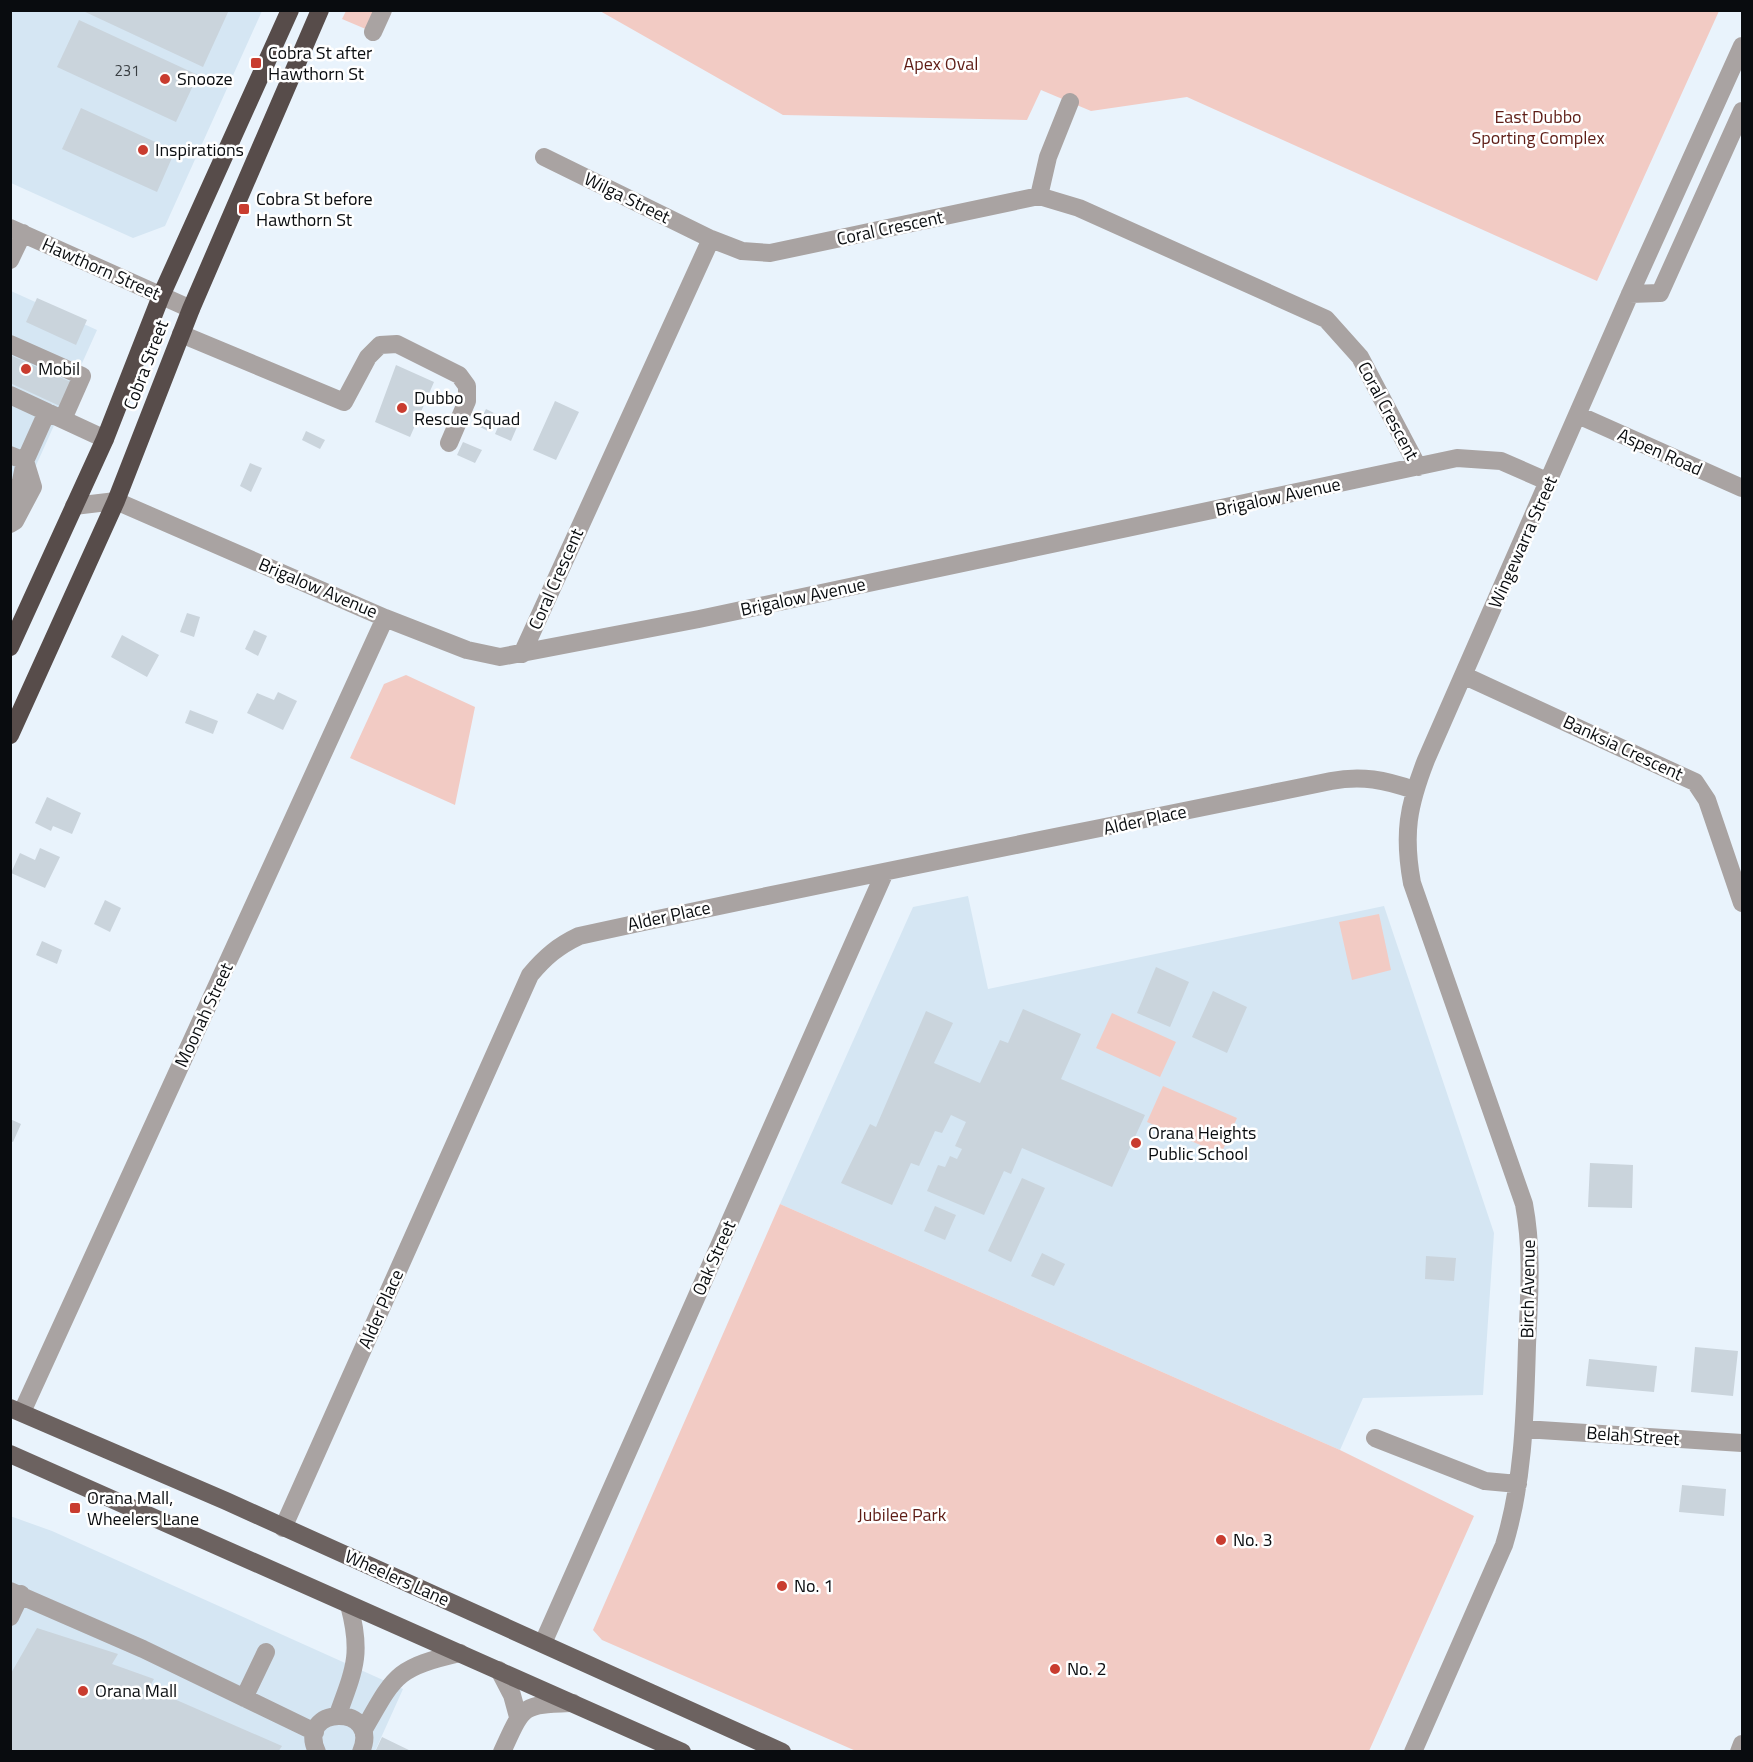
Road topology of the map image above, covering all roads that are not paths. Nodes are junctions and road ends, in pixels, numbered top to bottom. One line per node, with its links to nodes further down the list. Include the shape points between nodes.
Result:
1 (290, 10): 14 (highway, Cobra Street)
2 (321, 10): 15 (highway, Cobra Street)
3 (383, 10): 4 (street)
4 (374, 32)
5 (1743, 46): 13 (street, Wingewarra Street)
6 (1070, 102): 9 (street, via 1048,157)
7 (1743, 111): 13 (street, via 1660,293)
8 (544, 157): 11 (street, Wilga Street)
9 (1039, 196): 11 (street, Coral Crescent, via 770,253 742,251); 24 (street, Coral Crescent, via 1079,208 1326,319 1360,357)
10 (17, 231): 12 (street); 14 (street, Hawthorn Street)
11 (711, 238): 33 (street, Coral Crescent)
12 (10, 260)
13 (1630, 294): 19 (street, Wingewarra Street)
14 (161, 296): 15 (street, Hawthorn Street); 21 (highway, Cobra Street)
15 (191, 309): 16 (highway, Cobra Street)
16 (181, 334): 22 (street, via 344,402 369,357 380,345 397,344 459,375 468,386 467,401); 27 (highway, Cobra Street)
17 (10, 344): 20 (street, via 82,376)
18 (10, 395): 20 (street)
19 (1578, 415): 25 (street, Wingewarra Street); 26 (street, Aspen Road)
20 (55, 416): 21 (street); 23 (street)
21 (105, 439): 29 (highway, Cobra Street)
22 (449, 443)
23 (18, 458): 28 (street, via 21,481); 30 (street, via 33,487)
24 (1418, 467): 25 (street, Brigalow Avenue, via 1457,458 1501,461); 33 (street, Brigalow Avenue)
25 (1549, 482): 34 (street, Wingewarra Street)
26 (1743, 488)
27 (116, 501): 29 (street); 31 (street, Brigalow Avenue); 35 (highway, Cobra Street)
28 (10, 503)
29 (75, 506): 32 (highway, Cobra Street)
30 (10, 524)
31 (385, 618): 33 (street, Brigalow Avenue, via 467,650 500,657); 39 (street, Moonah Street)
32 (10, 648)
33 (522, 654)
34 (1465, 676): 36 (street, Wingewarra Street); 38 (street, Banksia Crescent, via 1695,782 1707,800)
35 (10, 735)
36 (1414, 790): 37 (street, Alder Place, via 1381,779 1354,777); 40 (street, Birch Avenue, via 1407,819 1406,850 1412,883 1524,1204 1531,1238)
37 (884, 874): 45 (street, Alder Place, via 579,936 559,945 544,958 530,975); 49 (street, Oak Street)
38 (1743, 903)
39 (16, 1410): 45 (main road, Wheelers Lane)
40 (1524, 1429): 42 (street, Belah Street); 44 (street, Birch Avenue)
41 (1375, 1438): 44 (street, via 1485,1481)
42 (1743, 1443)
43 (10, 1454): 47 (main road)
44 (1518, 1484): 65 (street, Birch Avenue, via 1504,1545)
45 (283, 1528): 49 (main road, Wheelers Lane)
46 (16, 1593): 48 (street); 53 (street)
47 (349, 1605): 51 (main road); 55 (street, via 357,1634 357,1654)
48 (10, 1617)
49 (543, 1643): 64 (main road, Wheelers Lane)
50 (266, 1652): 53 (street)
51 (460, 1653): 52 (main road); 57 (street, via 418,1663 401,1674 389,1686)
52 (499, 1670): 54 (main road); 56 (street)
53 (244, 1698): 58 (street)
54 (573, 1703): 56 (street, via 534,1704); 63 (main road)
55 (339, 1714): 57 (street, via 353,1719); 58 (street, via 324,1719)
56 (518, 1717): 62 (street)
57 (363, 1731): 61 (street)
58 (315, 1732): 60 (street)
59 (1743, 1744): 66 (street)
60 (317, 1752)
61 (361, 1752)
62 (502, 1752)
63 (682, 1752)
64 (782, 1752)
65 (1413, 1752)
66 (1739, 1752)

